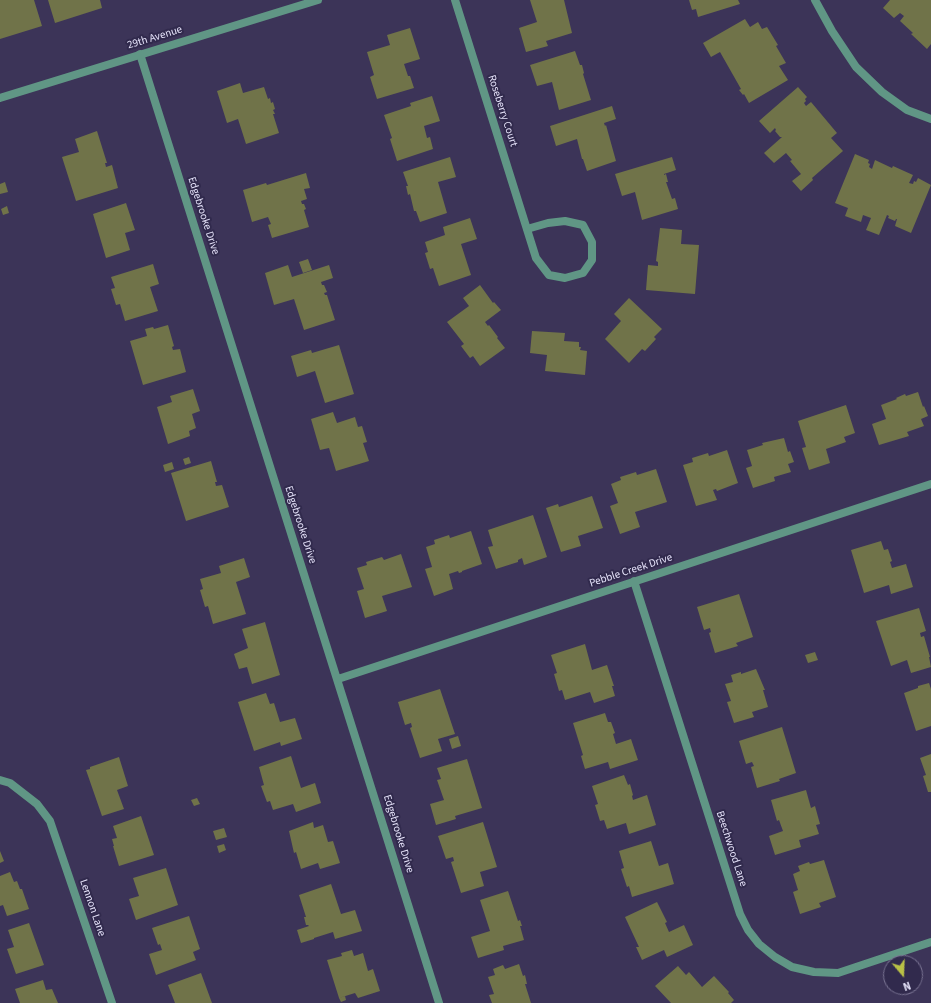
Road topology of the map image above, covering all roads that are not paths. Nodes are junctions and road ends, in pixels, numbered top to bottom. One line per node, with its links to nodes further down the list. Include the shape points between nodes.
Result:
1 (318, 0): 4 (street, 29th Avenue)
2 (455, 0): 7 (street, Roseberry Court)
3 (815, 0): 6 (street, via 856,67 901,106)
4 (140, 54): 5 (street, 29th Avenue); 10 (street, Edgebrooke Drive)
5 (0, 98)
6 (931, 119)
7 (527, 229): 7 (street, Roseberry Court, via 536,258 548,275 565,278 584,273 592,260 592,242 583,225 565,221)
8 (931, 484): 9 (street, Pebble Creek Drive)
9 (634, 581): 10 (street, Pebble Creek Drive); 12 (street, Beechwood Lane, via 740,914 759,944 774,957 792,967 814,972 838,973)
10 (338, 679): 14 (street, Edgebrooke Drive)
11 (0, 780): 13 (street, Lennon Lane, via 10,783 37,804 50,821)
12 (931, 942)
13 (112, 1003)
14 (440, 1003)

